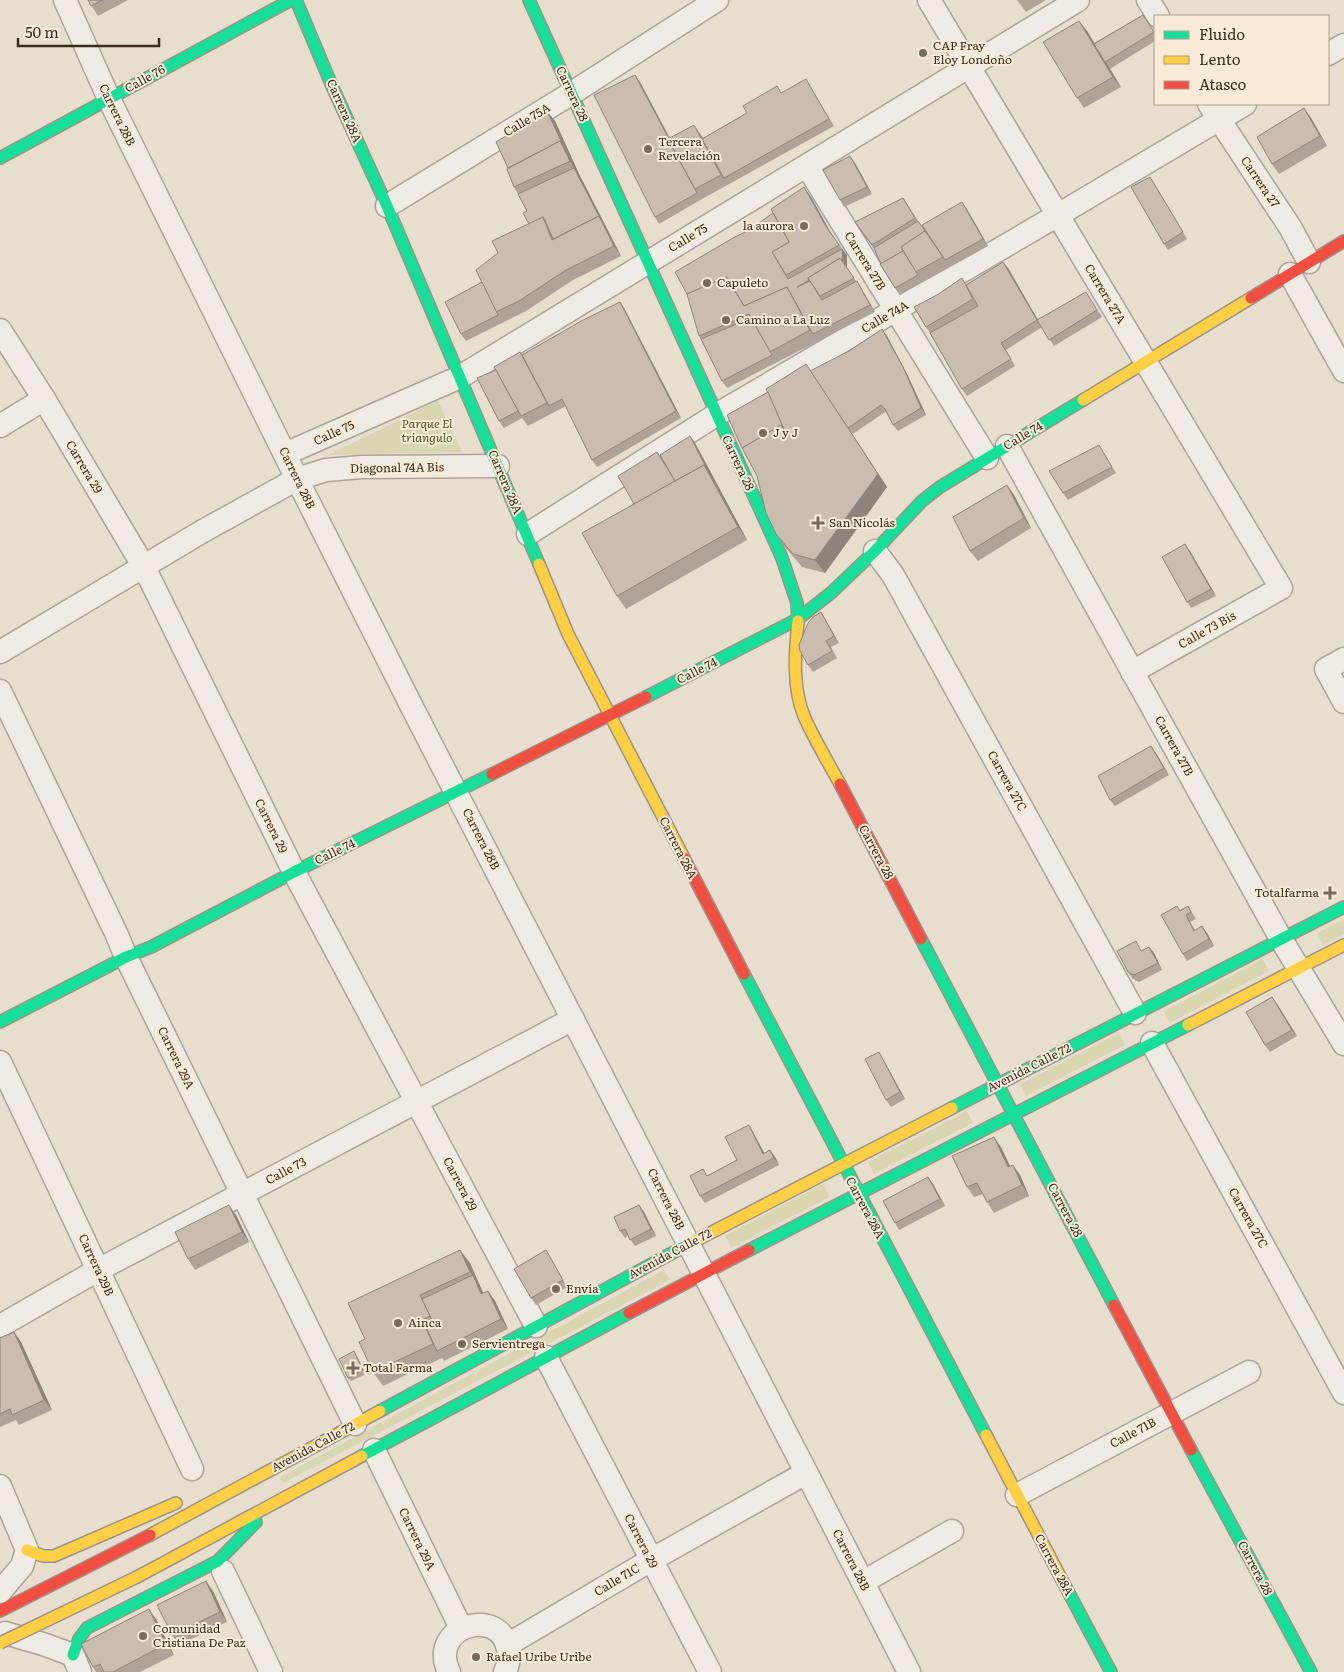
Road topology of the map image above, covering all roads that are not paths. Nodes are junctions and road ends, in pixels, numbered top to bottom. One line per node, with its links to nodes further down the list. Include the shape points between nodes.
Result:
1 (65, 0): 14 (street, Carrera 28B)
2 (291, 0): 14 (street, Calle 76)
3 (296, 0): 19 (street, Carrera 28A)
4 (529, 0): 13 (street, Carrera 28)
5 (929, 0): 12 (street, Carrera 27A)
6 (1078, 0): 12 (street, Calle 75)
7 (1148, 0): 9 (street)
8 (713, 1): 13 (street, Calle 75A)
9 (1157, 15)
10 (1344, 45): 11 (street)
11 (1329, 53)
12 (969, 66): 18 (street, Calle 75); 20 (street, Carrera 27A)
13 (572, 93): 19 (street, Calle 75A); 22 (street, Carrera 28)
14 (109, 99): 17 (street, Calle 76); 34 (street, Carrera 28B)
15 (1241, 105): 16 (street, Calle 74A)
16 (1214, 112): 20 (street, Calle 74A); 23 (street, Carrera 27, via 1290,227)
17 (0, 158)
18 (807, 166): 22 (street, Calle 75); 25 (street, Carrera 27B)
19 (387, 206): 29 (street, Carrera 28A)
20 (1058, 216): 25 (street, Calle 74A); 27 (street, Carrera 27A)
21 (1344, 241): 23 (street, Calle 74)
22 (649, 262): 29 (street, Calle 75); 31 (street, Carrera 28)
23 (1309, 262): 24 (street, Calle 74)
24 (1290, 274): 27 (street, Calle 74); 28 (street)
25 (896, 310): 31 (street, Calle 74A); 35 (street, Carrera 27B)
26 (0, 330): 30 (street, Carrera 29)
27 (1146, 362): 33 (street, Calle 74); 41 (street, Carrera 27A)
28 (1344, 371)
29 (460, 377): 34 (street, Calle 75); 36 (street, Carrera 28A)
30 (44, 399): 32 (street); 40 (street, Carrera 29)
31 (716, 415): 38 (street, Calle 74A); 42 (street, Carrera 28, via 782,558 797,603)
32 (0, 426)
33 (1007, 446): 35 (street, Calle 74); 45 (street, Carrera 27B)
34 (286, 454): 37 (street, Carrera 28B)
35 (987, 458): 39 (street, Calle 74, via 922,501)
36 (498, 466): 37 (street, Diagonal 74A Bis, via 362,467 326,470); 38 (street, Carrera 28A)
37 (297, 480): 40 (street); 49 (street, Carrera 28B)
38 (528, 534): 48 (street, Carrera 28A, via 568,634)
39 (875, 551): 42 (street, Calle 74); 56 (street, Carrera 27C, via 893,575)
40 (144, 567): 43 (street); 50 (street, Carrera 29)
41 (1281, 588): 45 (street, Calle 73 Bis)
42 (798, 619): 48 (street, Calle 74); 62 (street, Carrera 28, via 796,675 804,716)
43 (0, 652)
44 (1335, 664): 47 (street)
45 (1132, 672): 52 (street, Carrera 27B)
46 (0, 691): 54 (street, Carrera 29A)
47 (1344, 702)
48 (610, 716): 49 (street, Calle 74); 65 (street, Carrera 28A)
49 (456, 793): 50 (street, Calle 74); 57 (street, Carrera 28B)
50 (294, 872): 54 (street, Calle 74); 63 (street, Carrera 29)
51 (1344, 907): 52 (street, Avenida Calle 72)
52 (1281, 939): 55 (street, Carrera 27B); 56 (street, Avenida Calle 72)
53 (1344, 945): 55 (street)
54 (126, 957): 58 (street, Calle 74); 66 (street, Carrera 29A)
55 (1299, 968): 59 (street); 60 (street, Carrera 27B)
56 (1135, 1013): 62 (street, Avenida Calle 72)
57 (573, 1019): 63 (street, Calle 73); 68 (street, Carrera 28B)
58 (0, 1022)
59 (1152, 1043): 64 (street); 75 (street, Carrera 27C)
60 (1344, 1044)
61 (0, 1062): 69 (street, Carrera 29B)
62 (998, 1084): 64 (street, Carrera 28); 65 (street, Avenida Calle 72)
63 (416, 1102): 66 (street, Calle 73); 72 (street, Carrera 29)
64 (1014, 1114): 67 (street); 76 (street, Carrera 28)
65 (842, 1164): 67 (street, Carrera 28A); 68 (street, Avenida Calle 72)
66 (242, 1194): 69 (street, Calle 73); 77 (street, Carrera 29A)
67 (858, 1194): 70 (street); 84 (street, Carrera 28A)
68 (689, 1244): 70 (street, Carrera 28B); 72 (street, Avenida Calle 72)
69 (98, 1270): 71 (street, Calle 73); 79 (street, Carrera 29B)
70 (704, 1273): 73 (street); 80 (street, Carrera 28B)
71 (0, 1326)
72 (536, 1326): 77 (street, Avenida Calle 72)
73 (546, 1357): 78 (street); 89 (street, Carrera 29)
74 (1250, 1372): 76 (street, Calle 71B)
75 (1344, 1393)
76 (1171, 1413): 84 (street, Calle 71B); 105 (street, Carrera 28)
77 (356, 1424): 82 (street, Avenida Calle 72)
78 (374, 1450): 86 (street); 94 (street, Carrera 29A)
79 (192, 1469)
80 (806, 1474): 89 (street, Calle 71C); 91 (street, Carrera 28B)
81 (0, 1486): 88 (street)
82 (233, 1490): 83 (street); 93 (street, Avenida Calle 72)
83 (204, 1493)
84 (1017, 1495): 104 (street, Carrera 28A)
85 (187, 1499): 88 (street, via 48,1558)
86 (272, 1504): 96 (street, bridge, via 137,1577); 98 (street, via 218,1561 87,1628 79,1639)
87 (952, 1531): 91 (street)
88 (27, 1550): 92 (street, via 22,1566)
89 (651, 1560): 97 (street, Calle 71C); 102 (street, Carrera 29)
90 (223, 1571): 99 (street)
91 (862, 1582): 103 (street, Carrera 28B)
92 (0, 1592)
93 (0, 1610)
94 (461, 1628): 97 (street, via 474,1624 488,1626 500,1634); 100 (street, via 446,1647)
95 (0, 1630): 98 (street, via 7,1635 43,1644)
96 (0, 1642)
97 (507, 1645): 101 (street, via 509,1657)
98 (76, 1664)
99 (271, 1672)
100 (447, 1672)
101 (505, 1672)
102 (710, 1672)
103 (910, 1672)
104 (1111, 1672)
105 (1310, 1672)

